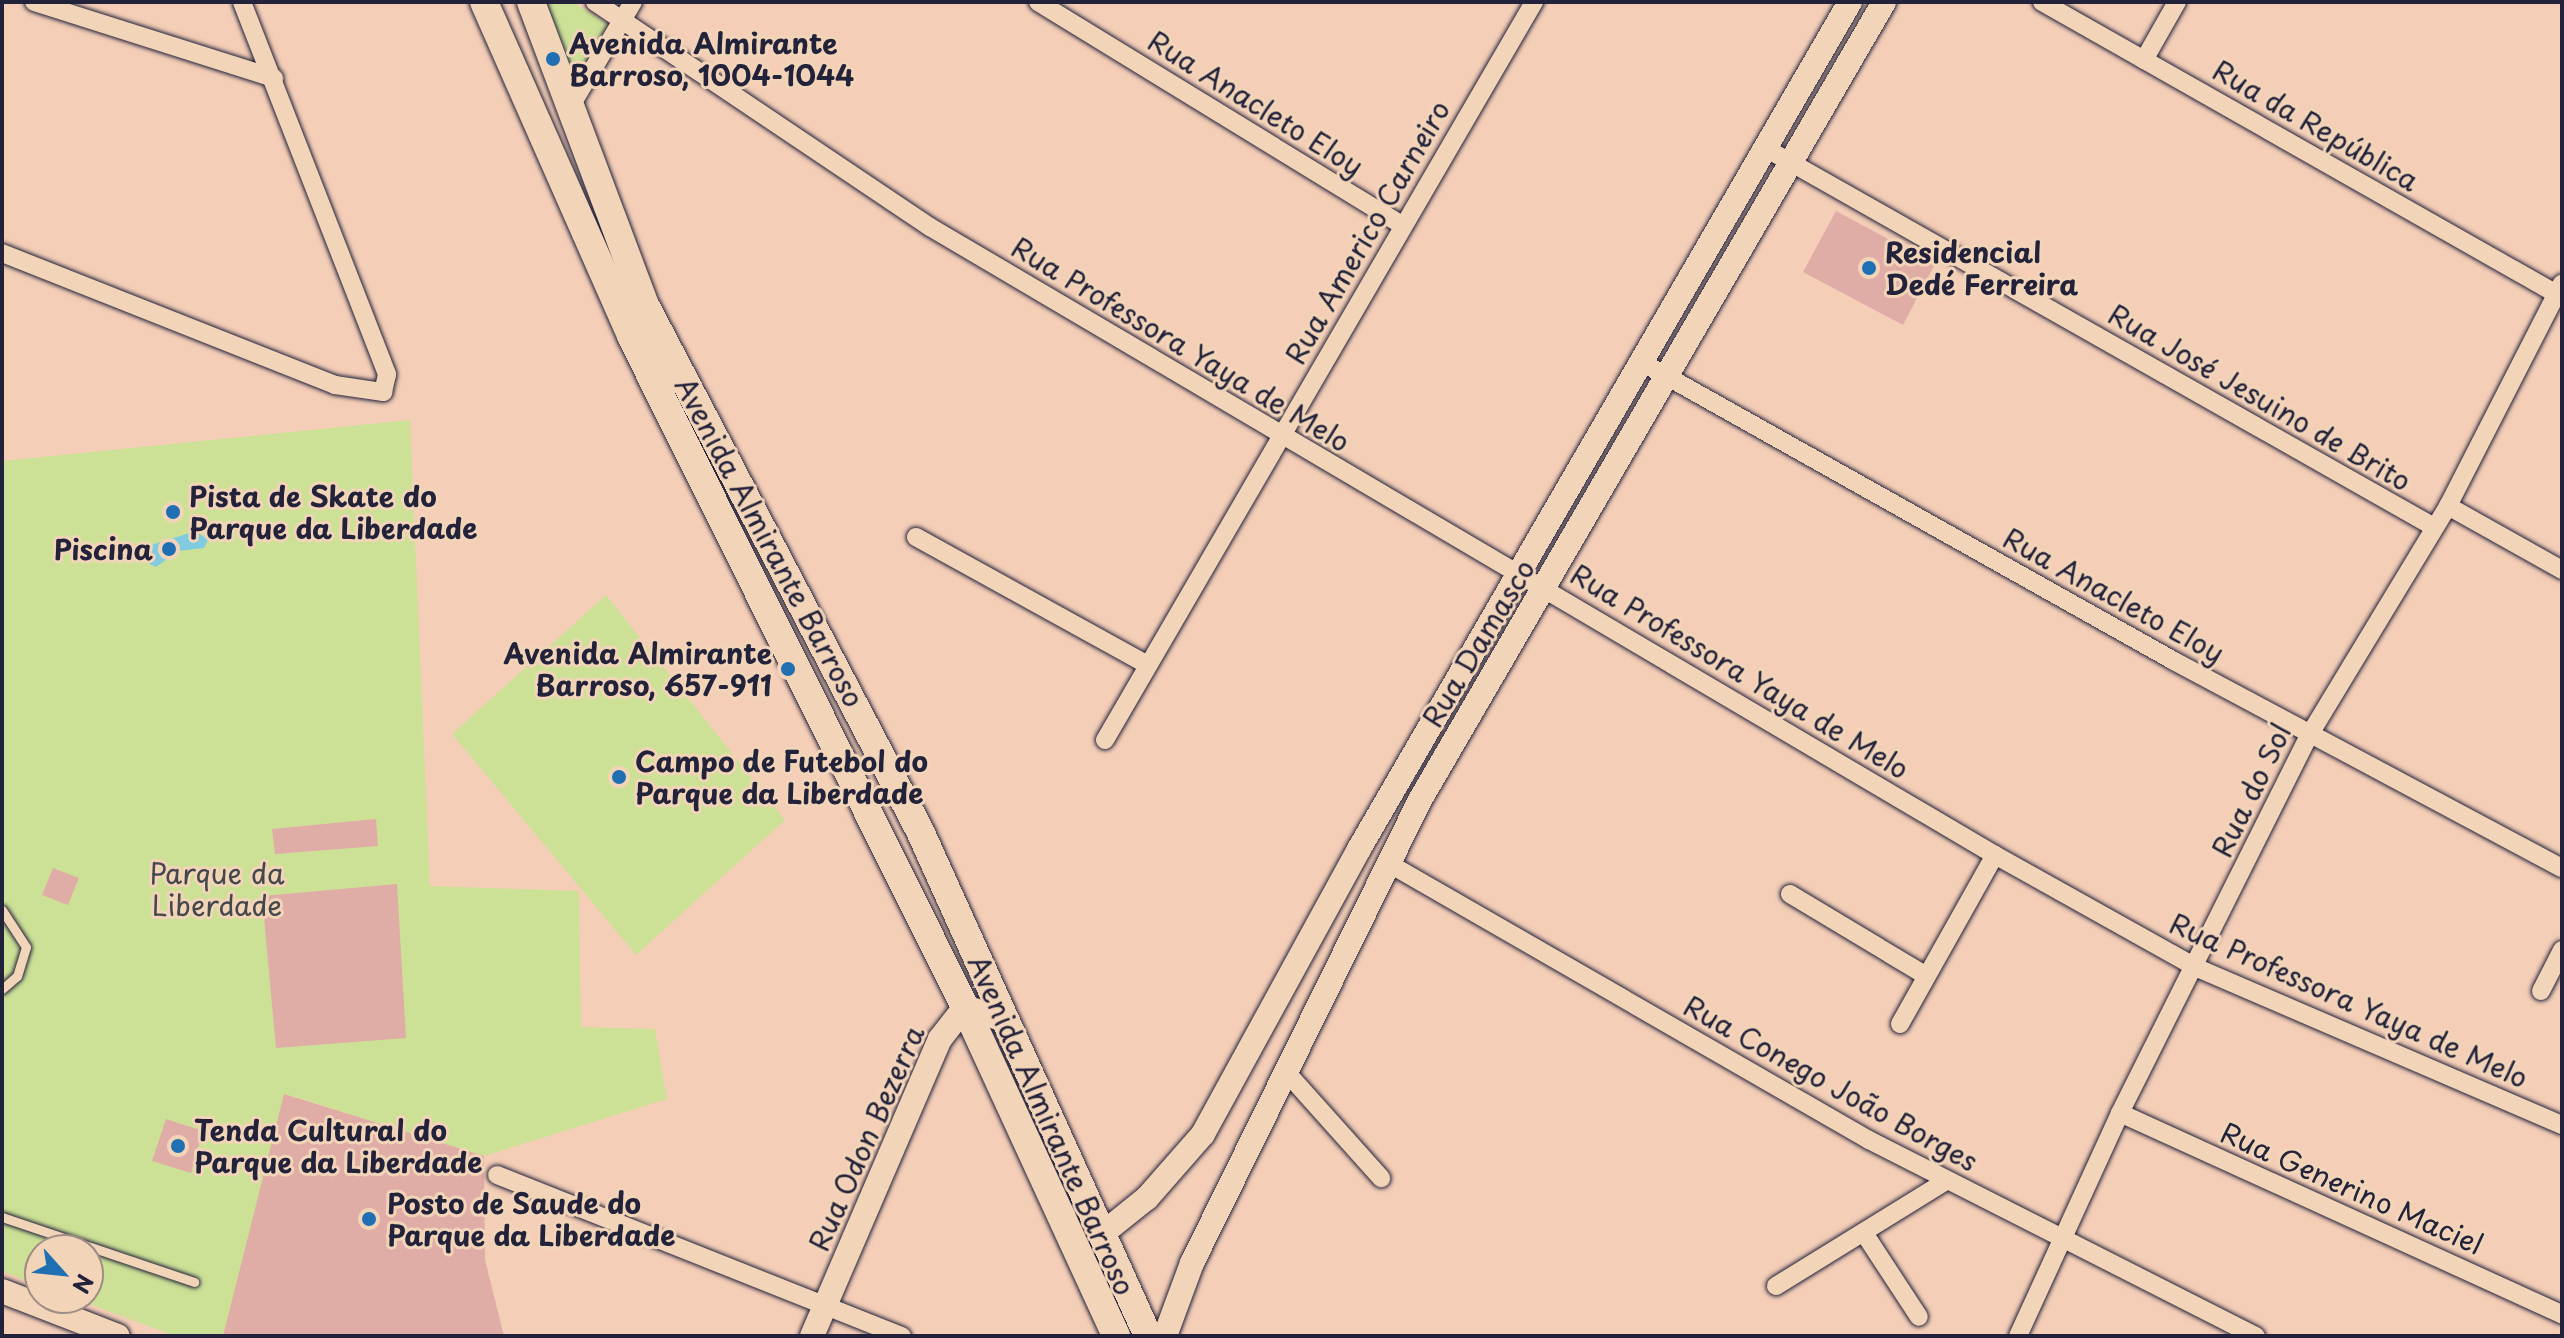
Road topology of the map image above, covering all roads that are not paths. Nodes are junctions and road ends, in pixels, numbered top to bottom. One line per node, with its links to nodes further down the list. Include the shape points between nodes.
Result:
1 (34, 2): 15 (street)
2 (242, 2): 15 (street)
3 (484, 2): 44 (main road, Avenida Almirante Barroso, via 631,336)
4 (531, 2): 16 (main road, Avenida Almirante Barroso)
5 (595, 2): 13 (street, Rua Professora Yaya de Melo)
6 (633, 2): 13 (street)
7 (1038, 2): 19 (street, Rua Anacleto Eloy)
8 (1534, 2): 19 (street, Rua Americo Carneiro)
9 (1850, 2): 17 (street, Rua Damasco)
10 (1884, 2): 18 (street, Rua Damasco)
11 (2042, 2): 14 (street, Rua da República)
12 (2177, 2): 14 (street)
13 (623, 20): 16 (street); 24 (street, Rua Professora Yaya de Melo, via 930,227)
14 (2144, 60): 21 (street, Rua da República)
15 (274, 78): 20 (street, via 387,374 379,395 335,385)
16 (572, 104): 45 (main road, Avenida Almirante Barroso, via 644,303 721,458 832,652)
17 (1767, 149): 18 (street, Rua José Jesuino de Brito); 22 (street, Rua Damasco)
18 (1792, 164): 23 (street, Rua Damasco); 26 (street, Rua José Jesuino de Brito)
19 (1403, 226): 24 (street, Rua Americo Carneiro)
20 (2, 253)
21 (2560, 291): 25 (street, Rua do Sol)
22 (1643, 363): 23 (street, Rua Anacleto Eloy); 29 (street, Rua Damasco)
23 (1668, 378): 30 (street, Rua Damasco); 32 (street, Rua Anacleto Eloy)
24 (1280, 438): 29 (street, Rua Professora Yaya de Melo); 31 (street, Rua Americo Carneiro)
25 (2448, 506): 26 (street, Rua do Sol); 28 (street)
26 (2434, 527): 32 (street, Rua do Sol)
27 (916, 537): 31 (street)
28 (2562, 570)
29 (1520, 572): 30 (street, Rua Professora Yaya de Melo); 55 (street, Rua Damasco, via 1203,1134 1147,1198)
30 (1546, 589): 34 (street, Rua Professora Yaya de Melo); 35 (street, Rua Damasco)
31 (1148, 665): 33 (street, Rua Americo Carneiro)
32 (2310, 734): 36 (street, Rua Anacleto Eloy); 40 (street, Rua do Sol)
33 (1105, 740)
34 (1995, 855): 40 (street, Rua Professora Yaya de Melo); 41 (street)
35 (1388, 863): 47 (street, Rua Damasco); 52 (street, Rua Conego João Borges)
36 (2562, 868)
37 (1790, 894): 41 (street)
38 (2, 910): 42 (lane, via 26,947 17,976)
39 (2562, 950): 43 (street)
40 (2195, 967): 48 (street, Rua do Sol); 49 (street, Rua Professora Yaya de Melo)
41 (1923, 974): 46 (street)
42 (2, 989)
43 (2541, 991)
44 (965, 1007): 45 (street); 60 (street, Rua Odon Bezerra, via 940,1039); 66 (main road, Avenida Almirante Barroso)
45 (1004, 1020): 55 (main road, Avenida Almirante Barroso)
46 (1900, 1024)
47 (1288, 1074): 51 (street); 68 (street, Rua Damasco, via 1192,1263)
48 (2120, 1113): 56 (street, Rua do Sol); 61 (street, Rua Generino Maciel)
49 (2562, 1125)
50 (497, 1175): 60 (street)
51 (1381, 1178)
52 (1946, 1181): 54 (street); 56 (street, Rua Conego João Borges)
53 (2, 1217): 57 (lane)
54 (1864, 1233): 58 (street); 62 (street)
55 (1102, 1234): 67 (main road, Avenida Almirante Barroso)
56 (2064, 1239): 69 (street, Rua do Sol); 70 (street, Rua Conego João Borges)
57 (194, 1282)
58 (1776, 1286)
59 (2, 1291): 63 (street)
60 (822, 1309): 64 (street, Rua Odon Bezerra); 65 (street)
61 (2562, 1314)
62 (1919, 1317)
63 (118, 1336)
64 (812, 1336)
65 (902, 1336)
66 (1116, 1336)
67 (1148, 1336)
68 (1165, 1336)
69 (2018, 1336)
70 (2256, 1336)

